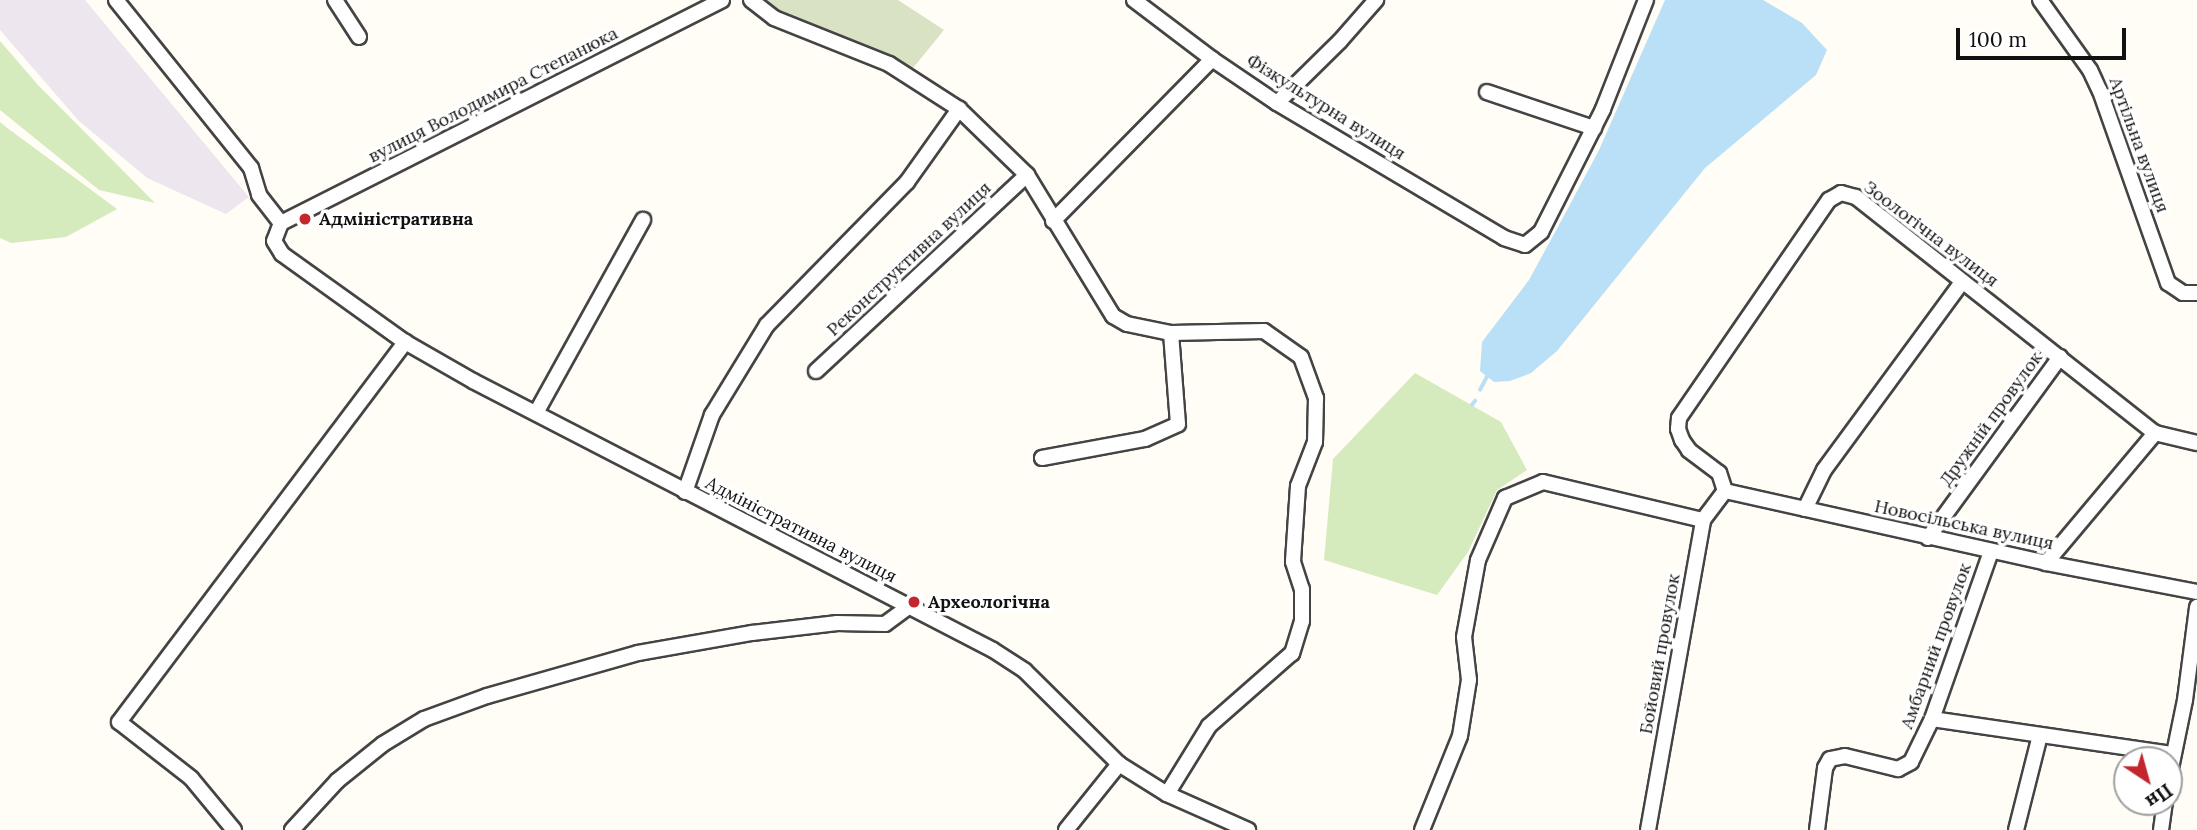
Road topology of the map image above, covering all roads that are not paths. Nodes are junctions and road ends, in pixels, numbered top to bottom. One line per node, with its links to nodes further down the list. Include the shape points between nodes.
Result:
1 (116, 0): 18 (street, via 251,167 259,195)
2 (335, 0): 9 (street)
3 (722, 0): 18 (street, вулиця Володимира Степанюка)
4 (751, 0): 13 (street, via 774,18 888,64)
5 (1134, 0): 10 (street, Фізкультурна вулиця)
6 (1376, 0): 12 (street)
7 (1646, 0): 14 (street)
8 (2040, 0): 20 (street, Артільна вулиця, via 2100,91 2168,283 2183,293)
9 (359, 37)
10 (1212, 59): 12 (street, Фізкультурна вулиця); 17 (street)
11 (1487, 92): 14 (street)
12 (1277, 103): 14 (street, Фізкультурна вулиця, via 1504,238 1525,245 1541,232)
13 (959, 108): 15 (street); 30 (street, via 907,182 766,325 712,415)
14 (1594, 128)
15 (1027, 175): 17 (street); 24 (street, Реконструктивна вулиця)
16 (643, 220): 25 (street)
17 (1053, 221): 21 (street, via 1113,316 1127,324)
18 (281, 223): 22 (street, Адміністративна вулиця, via 274,241 282,254)
19 (1962, 282): 23 (street, Зоологічна вулиця); 29 (street, Зоологічна вулиця, via 1856,197 1841,193 1829,200 1679,418 1682,440 1719,473); 31 (street, via 1824,470)
20 (2197, 293)
21 (1171, 333): 28 (street, via 1178,424 1146,439); 44 (street, via 1264,331 1301,357 1316,398 1315,442 1297,485 1293,562 1302,589 1302,621 1292,653 1209,726)
22 (405, 342): 25 (street, Адміністративна вулиця); 45 (street, via 118,722 191,778)
23 (2060, 357): 26 (street, Зоологічна вулиця); 33 (street, Дружній провулок)
24 (817, 370)
25 (536, 414): 30 (street, Адміністративна вулиця)
26 (2155, 433): 27 (street, Зоологічна вулиця); 35 (street)
27 (2197, 443)
28 (1042, 458)
29 (1725, 491): 31 (street, Новосільська вулиця); 32 (street, Бойовий провулок)
30 (685, 492): 37 (street, Адміністративна вулиця)
31 (1805, 509): 33 (street, Новосільська вулиця)
32 (1703, 520): 49 (street, via 1543,482 1505,498 1478,560 1464,637 1469,680 1460,736); 50 (street, Бойовий провулок)
33 (1928, 538): 34 (street, Новосільська вулиця)
34 (1991, 551): 35 (street, Новосільська вулиця); 39 (street, Амбарний провулок)
35 (2046, 563): 36 (street, Новосільська вулиця)
36 (2197, 592)
37 (908, 607): 43 (street, Адміністративна вулиця, via 1025,671); 46 (street, via 886,624 837,622 676,646 487,696 424,719 383,744 337,781)
38 (2197, 607): 42 (street)
39 (1932, 719): 40 (street); 51 (street, Амбарний провулок, via 1913,758 1902,768 1844,756 1830,759)
40 (2040, 735): 41 (street); 52 (street)
41 (2117, 746)
42 (2175, 746)
43 (1119, 764): 44 (street, Адміністративна вулиця); 47 (street)
44 (1167, 794): 48 (street, Адміністративна вулиця)
45 (234, 830)
46 (292, 830)
47 (1066, 830)
48 (1248, 830)
49 (1422, 830)
50 (1648, 830)
51 (1817, 830)
52 (2016, 830)

